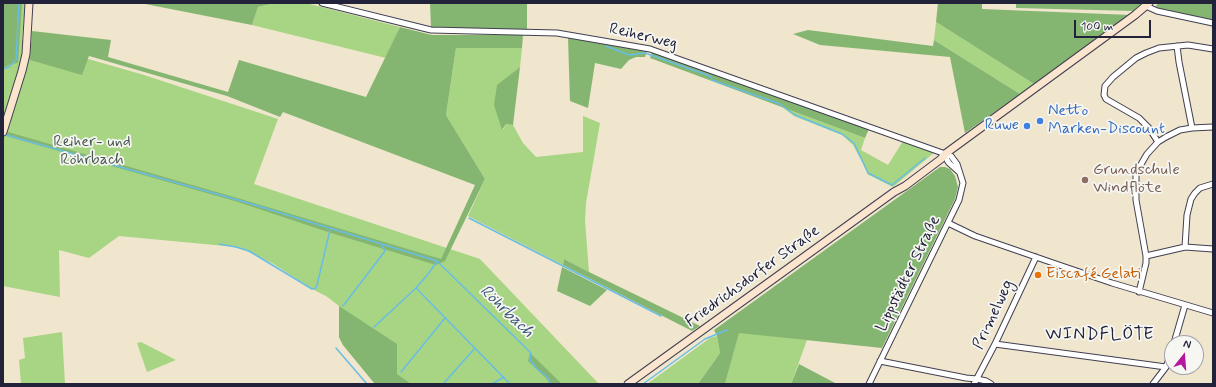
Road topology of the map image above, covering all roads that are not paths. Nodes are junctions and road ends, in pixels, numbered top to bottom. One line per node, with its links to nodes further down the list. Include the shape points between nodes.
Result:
1 (29, 3): 9 (main road, via 26,54)
2 (322, 3): 11 (street, Reiherweg, via 431,30 557,33 650,49)
3 (1147, 5): 4 (street, via 1157,11); 11 (main road, Friedrichsdorfer Straße)
4 (1213, 23)
5 (1177, 46): 6 (street); 8 (street); 10 (street, via 1159,48 1136,58 1113,77 1104,90 1104,95 1111,103 1139,118)
6 (1213, 49)
7 (1213, 127): 8 (street)
8 (1192, 128): 10 (street, via 1180,130)
9 (3, 132)
10 (1158, 142): 16 (street, via 1147,154 1136,174 1136,200)
11 (946, 154): 13 (street, Lippstädter Straße, via 949,163 960,173 963,183 963,190); 27 (main road, Friedrichsdorfer Straße, via 933,166)
12 (1213, 184): 14 (street, via 1200,188 1191,199)
13 (948, 223): 17 (street, via 975,236); 23 (street, Lippstädter Straße)
14 (1185, 247): 15 (street); 16 (street)
15 (1213, 248)
16 (1146, 256): 18 (street)
17 (1036, 258): 18 (street); 22 (street, Primelweg)
18 (1139, 292): 19 (street)
19 (1186, 305): 20 (street); 21 (street)
20 (1213, 313)
21 (1177, 335)
22 (995, 344): 24 (street); 26 (street, Primelweg)
23 (880, 361): 26 (street); 28 (street, Lippstädter Straße)
24 (1164, 367)
25 (1164, 370): 31 (street)
26 (977, 379): 29 (street, Primelweg); 30 (street)
27 (628, 384)
28 (869, 384)
29 (974, 384)
30 (991, 384)
31 (1153, 384)

